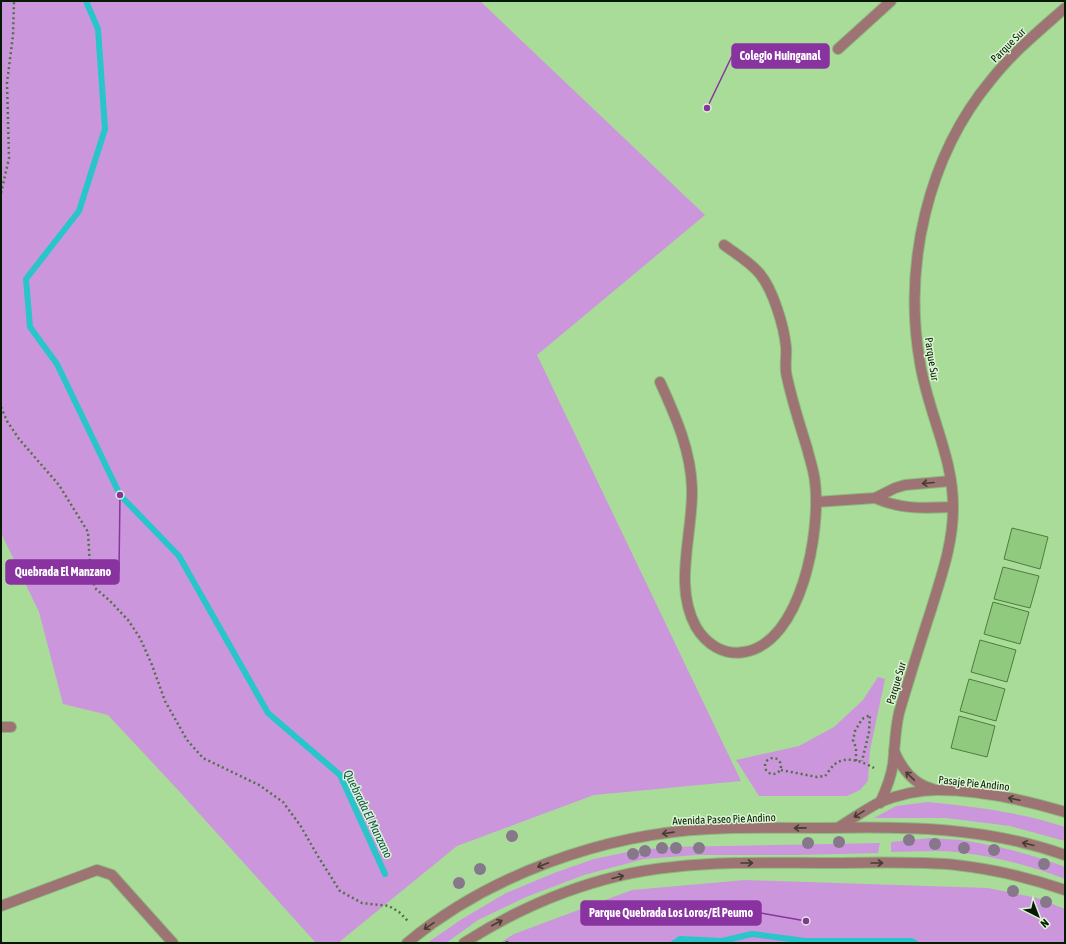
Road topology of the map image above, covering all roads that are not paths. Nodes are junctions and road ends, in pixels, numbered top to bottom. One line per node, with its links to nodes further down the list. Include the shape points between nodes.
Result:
1 (891, 1): 3 (street)
2 (1065, 8): 6 (street, Parque Sur, via 1010,58 973,104 947,150 928,204 917,260 916,337 925,389)
3 (838, 49)
4 (724, 245): 8 (street, via 760,274 773,296 786,347 788,384 814,474)
5 (660, 382): 8 (street, via 682,435 690,469 692,509 685,573 687,603 697,628 718,649 739,653 751,651 770,641 783,627 797,600 806,571 813,537)
6 (951, 481): 7 (street, one-way to 7, via 905,485); 9 (street, Parque Sur)
7 (875, 498): 8 (street); 9 (street, via 907,508)
8 (816, 502)
9 (954, 507): 10 (street, Parque Sur, via 947,559 899,713)
10 (894, 751): 11 (street, one-way to 10, via 911,777); 12 (street, Parque Sur, via 890,777)
11 (936, 790): 12 (street, Pasaje Pie Andino, via 906,794); 13 (street, Pasaje Pie Andino, one-way to 11, via 1011,798)
12 (880, 803): 14 (street, Pasaje Pie Andino, one-way to 14)
13 (1065, 812)
14 (839, 827): 15 (street, Avenida Paseo Pie Andino, one-way to 14, via 1028,843 970,832); 19 (street, Avenida Paseo Pie Andino, one-way to 19, via 709,829 658,834 598,847 525,872 454,910)
15 (1065, 855)
16 (1065, 890): 20 (street, one-way to 16, via 519,912 604,880 638,872 705,864 956,865 992,870)
17 (1, 906): 18 (street, via 97,870 112,875)
18 (173, 943)
19 (407, 943)
20 (464, 943)

